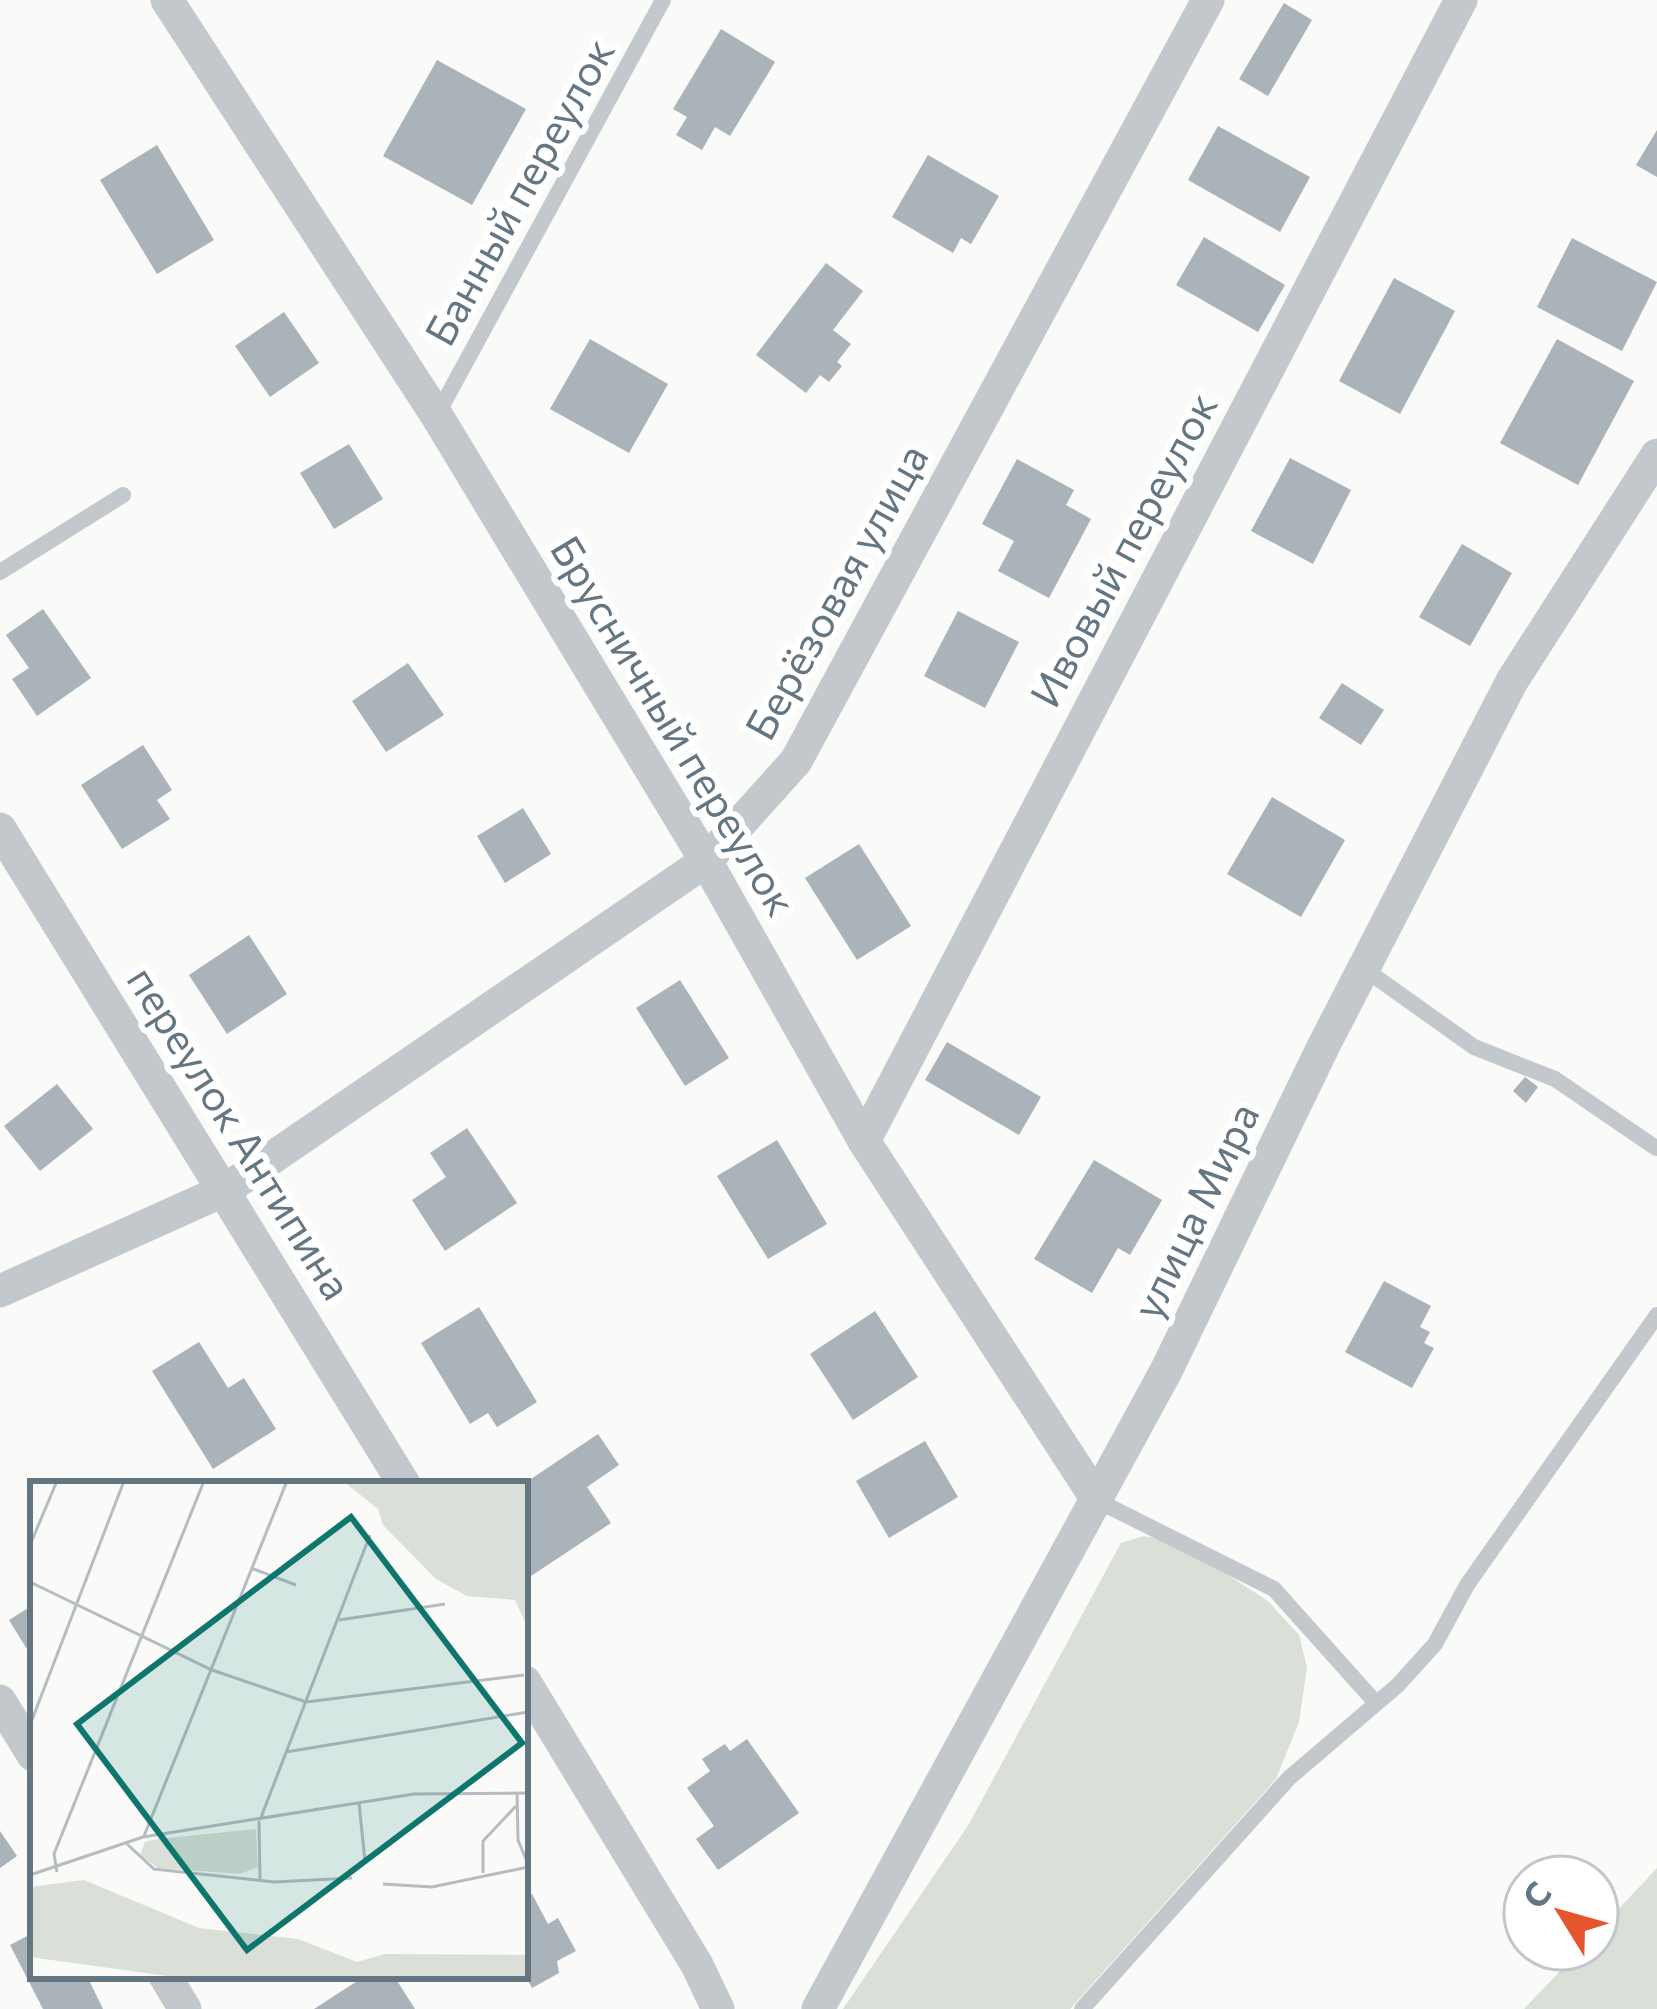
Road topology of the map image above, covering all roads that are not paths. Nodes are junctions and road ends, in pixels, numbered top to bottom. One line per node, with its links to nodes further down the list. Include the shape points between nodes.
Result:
1 (166, 0): 5 (street, Брусничный переулок)
2 (663, 0): 5 (lane, Банный переулок)
3 (1208, 0): 10 (street, Берёзовая улица, via 796,761)
4 (1461, 0): 12 (street, Ивовый переулок)
5 (437, 416): 10 (street, Брусничный переулок)
6 (1657, 455): 11 (street, улица Мира, via 1511,680)
7 (123, 495): 8 (lane)
8 (0, 572)
9 (0, 829): 14 (street, переулок Антипина)
10 (706, 861): 12 (street, Брусничный переулок); 14 (street, Берёзовая улица)
11 (1363, 968): 13 (lane, via 1474,1047 1555,1079); 18 (street, улица Мира)
12 (864, 1141): 18 (street, Брусничный переулок)
13 (1655, 1148)
14 (225, 1190): 15 (street, Берёзовая улица); 17 (street, переулок Антипина)
15 (0, 1291)
16 (1657, 1316): 21 (lane, via 1467,1585 1436,1644)
17 (402, 1481)
18 (1098, 1501): 21 (lane, via 1274,1589); 26 (street, улица Мира)
19 (528, 1687): 25 (street)
20 (0, 1701): 22 (street)
21 (1376, 1703): 27 (lane, via 1289,1778)
22 (30, 1750)
23 (167, 1979): 24 (street)
24 (185, 2009)
25 (718, 2009)
26 (818, 2009)
27 (1082, 2009)

